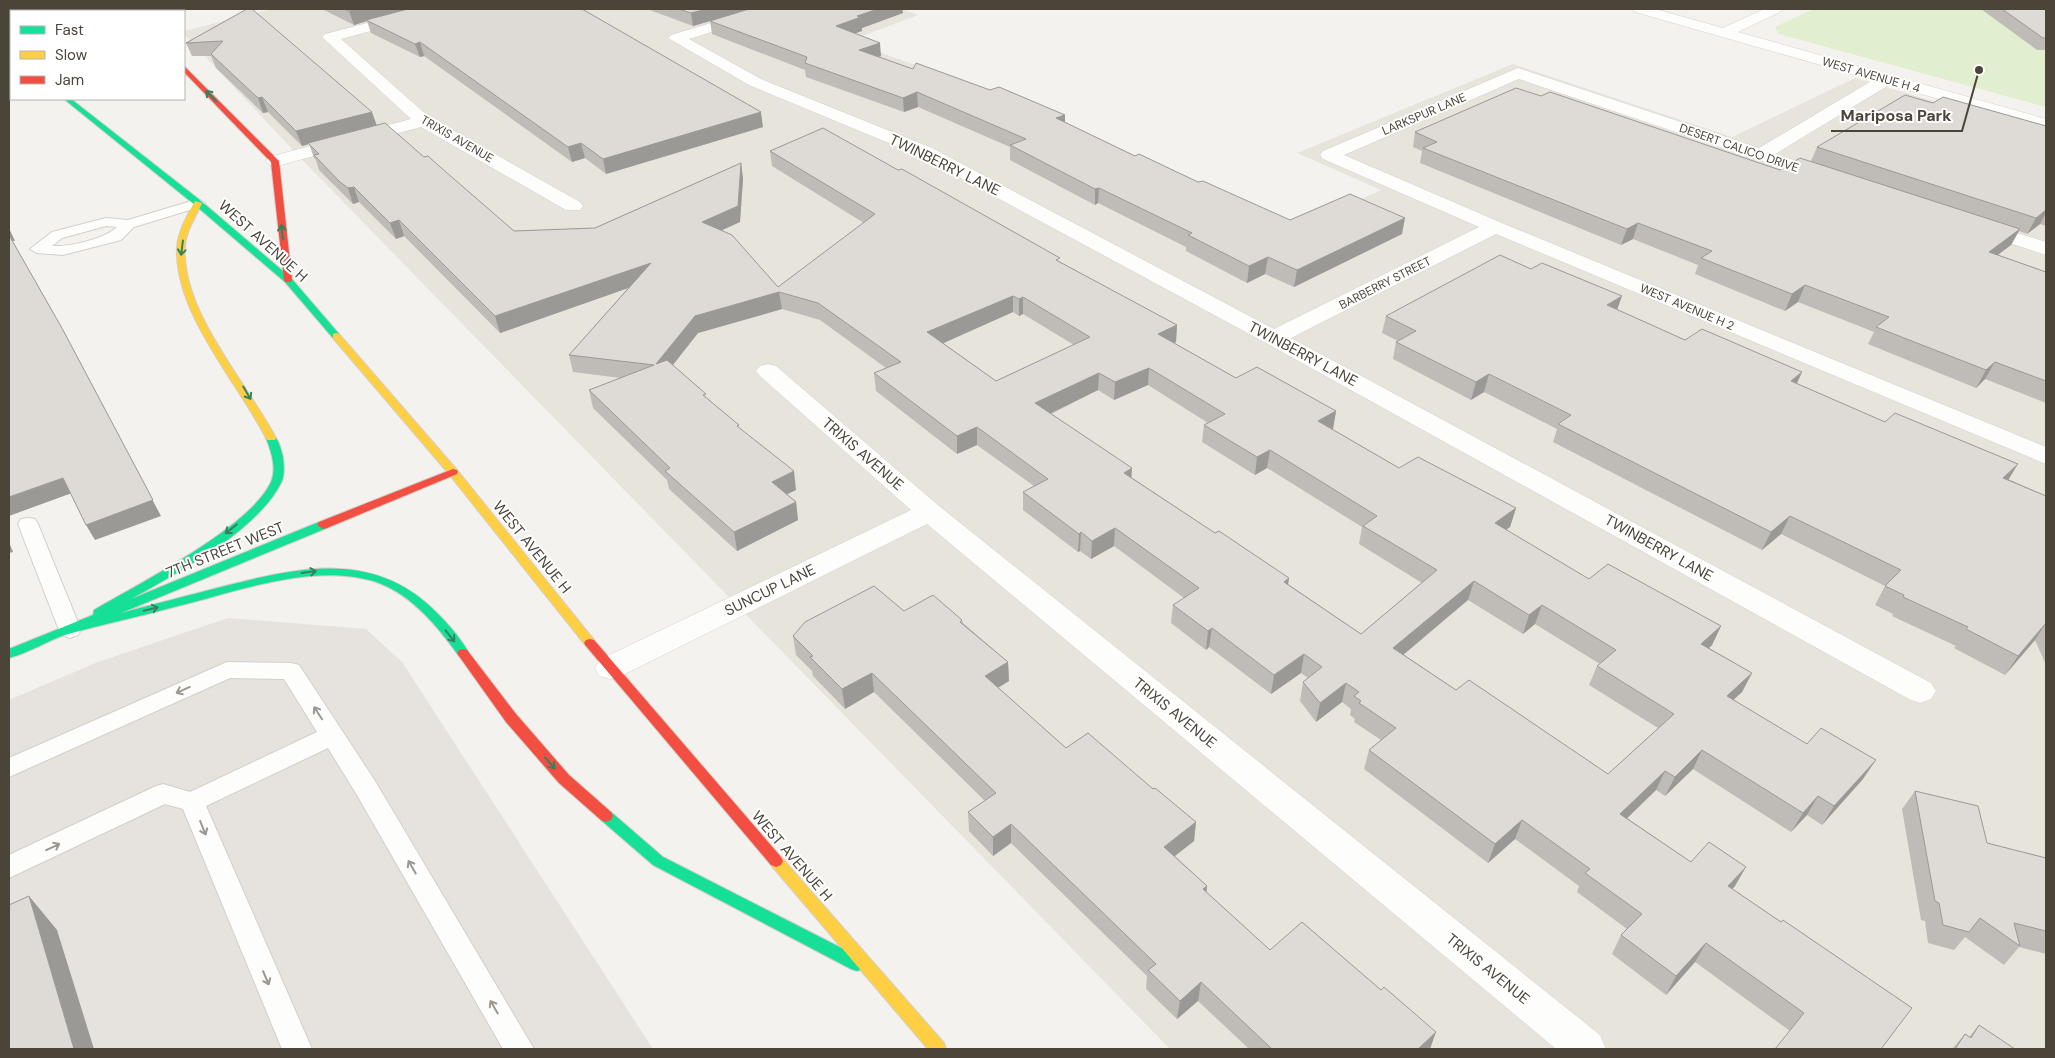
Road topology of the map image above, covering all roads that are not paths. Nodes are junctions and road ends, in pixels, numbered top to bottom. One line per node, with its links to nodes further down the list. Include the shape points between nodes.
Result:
1 (437, 9): 10 (street, TRIXIS AVENUE, via 330,37)
2 (771, 9): 23 (street, TWINBERRY LANE, via 676,38 755,82 926,152)
3 (1640, 9): 5 (street, WEST AVENUE H 4)
4 (1775, 9): 5 (street)
5 (1724, 33): 8 (street, WEST AVENUE H 4)
6 (185, 69): 14 (main road, one-way to 6)
7 (1518, 73): 12 (street, LARKSPUR LANE); 13 (street, DESERT CALICO DRIVE)
8 (1887, 79): 11 (street, WEST AVENUE H 4); 13 (street)
9 (68, 100): 16 (main road, WEST AVENUE H)
10 (423, 121): 14 (street); 17 (street, TRIXIS AVENUE)
11 (2046, 124)
12 (1329, 155): 20 (street, WEST AVENUE H 2)
13 (1760, 155): 15 (street, DESERT CALICO DRIVE)
14 (275, 161): 22 (main road, one-way to 14)
15 (1843, 182)
16 (198, 202): 19 (lane); 22 (main road, WEST AVENUE H); 29 (main road, one-way to 29, via 180,247 184,277 199,318 264,423 278,458 277,482 260,506 201,552)
17 (573, 206)
18 (1963, 222): 21 (street)
19 (128, 224): 19 (lane, via 106,222 57,235 37,249 62,251 116,237)
20 (1495, 227): 23 (street, BARBERRY STREET); 25 (street, WEST AVENUE H 2)
21 (2046, 250)
22 (288, 280): 26 (main road, WEST AVENUE H)
23 (1274, 338): 32 (street, TWINBERRY LANE)
24 (768, 371): 27 (street, TRIXIS AVENUE)
25 (2046, 456)
26 (453, 472): 29 (main road, 7TH STREET WEST); 31 (main road, WEST AVENUE H)
27 (929, 512): 31 (street, SUNCUP LANE); 41 (street, TRIXIS AVENUE)
28 (28, 524): 29 (lane)
29 (70, 630): 30 (main road, 7TH STREET WEST); 37 (main road, one-way to 37, via 274,578 322,571 357,573 384,581 414,599 442,626 511,718 564,779 658,861)
30 (9, 654)
31 (610, 668): 37 (main road, WEST AVENUE H)
32 (1920, 691)
33 (332, 735): 34 (lane, one-way to 34, via 291,671 227,670); 35 (lane); 39 (lane, one-way to 33)
34 (9, 768)
35 (192, 802): 36 (lane, one-way to 35, via 164,794); 38 (lane, one-way to 38)
36 (9, 868)
37 (870, 971): 40 (main road, WEST AVENUE H)
38 (296, 1049)
39 (519, 1049)
40 (938, 1049)
41 (1586, 1049)

